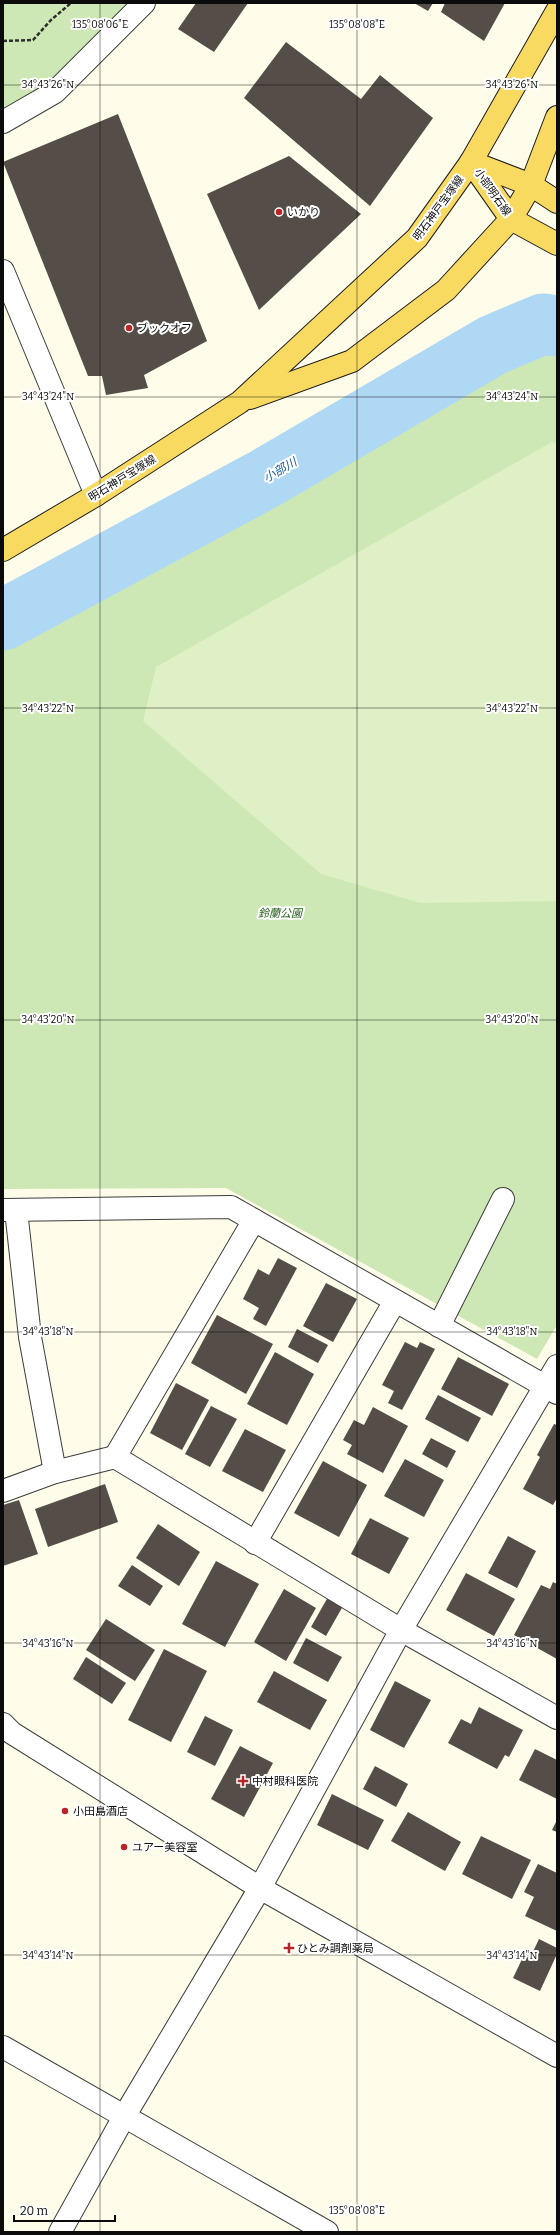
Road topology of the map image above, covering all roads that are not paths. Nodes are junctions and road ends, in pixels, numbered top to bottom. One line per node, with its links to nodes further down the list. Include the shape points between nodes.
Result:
1 (144, 3): 4 (street, via 55,92)
2 (557, 11): 5 (main road, 明石神戸宝塚線)
3 (557, 117): 6 (main road, 明石神戸宝塚線)
4 (3, 122)
5 (471, 162): 6 (main road, 小部明石線); 8 (main road, 小部明石線); 11 (main road, 明石神戸宝塚線, via 417,238)
6 (531, 185): 7 (main road, 小部明石線); 8 (main road, 明石神戸宝塚線)
7 (557, 202)
8 (511, 219): 9 (main road, 小部明石線); 11 (main road, 明石神戸宝塚線, via 446,290 352,361)
9 (557, 244)
10 (3, 271): 12 (street)
11 (240, 402): 12 (main road, 明石神戸宝塚線)
12 (96, 495): 13 (main road, 明石神戸宝塚線)
13 (3, 550)
14 (503, 1199): 18 (street)
15 (9, 1210): 16 (street, via 231,1208); 22 (street)
16 (254, 1220): 17 (street); 21 (street)
17 (395, 1301): 18 (street); 24 (street)
18 (439, 1326): 20 (street)
19 (557, 1366): 20 (street)
20 (551, 1390): 25 (street)
21 (115, 1457): 22 (street); 24 (street)
22 (55, 1472): 23 (street)
23 (3, 1491)
24 (255, 1543): 25 (street)
25 (401, 1630): 26 (street); 28 (street)
26 (557, 1718)
27 (3, 1724): 28 (street, via 12,1733)
28 (260, 1888): 30 (street); 31 (street)
29 (3, 2047): 31 (street)
30 (557, 2056)
31 (125, 2115): 32 (street); 33 (street)
32 (60, 2232)
33 (327, 2232)

